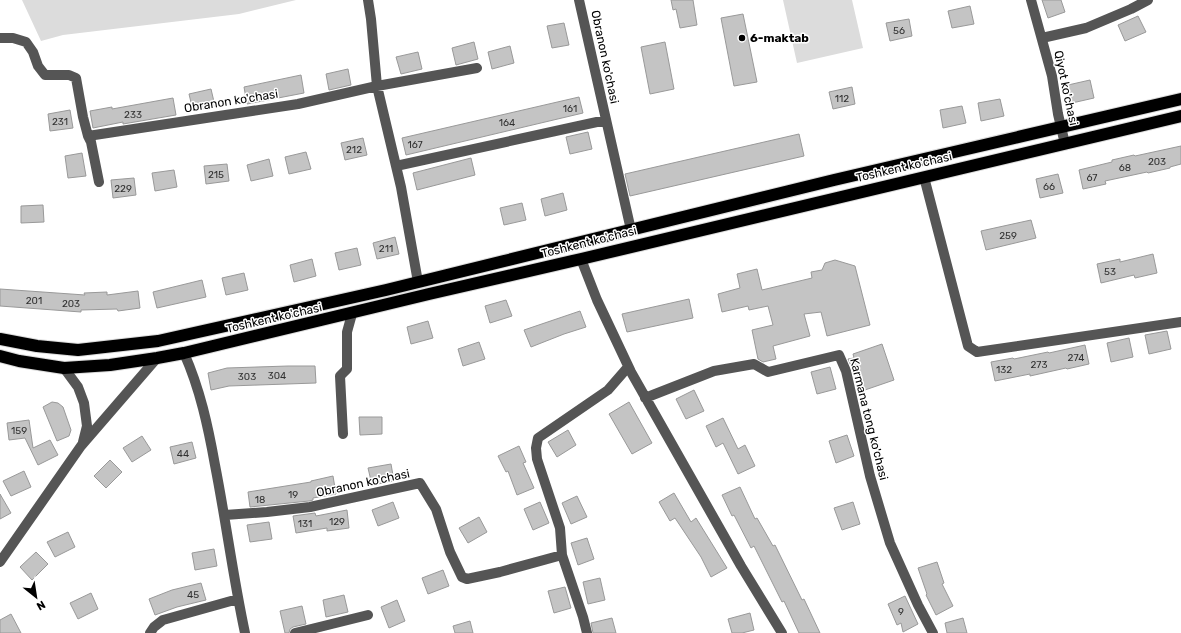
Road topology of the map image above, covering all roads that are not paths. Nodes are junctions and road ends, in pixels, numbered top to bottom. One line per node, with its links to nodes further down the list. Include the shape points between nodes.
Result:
1 (368, 0): 8 (street)
2 (579, 0): 11 (street, Obranon ko'chasi)
3 (1031, 0): 6 (street, Qiyot ko'chasi)
4 (1148, 0): 6 (street, Qiyot ko'chasi, via 1086,28)
5 (0, 38): 13 (street, via 14,38 26,42 45,76 69,75 76,78)
6 (1042, 38): 12 (street, Qiyot ko'chasi)
7 (477, 68): 8 (street, Obranon ko'chasi)
8 (376, 86): 13 (street, Obranon ko'chasi, via 298,104); 15 (street)
9 (1181, 99): 12 (highway, Toshkent ko'chasi)
10 (1181, 116): 14 (highway, Toshkent ko'chasi)
11 (606, 120): 15 (street, Obranon ko'chasi); 18 (street, Obranon ko'chasi)
12 (1062, 127): 14 (street, Qiyot ko'chasi); 18 (highway, Toshkent ko'chasi)
13 (88, 136): 17 (street)
14 (1065, 144): 16 (highway, Toshkent ko'chasi)
15 (396, 166): 20 (street)
16 (924, 177): 19 (highway, Toshkent ko'chasi); 22 (street, via 968,346 977,352)
17 (99, 182)
18 (631, 230): 20 (highway, Toshkent ko'chasi)
19 (581, 259): 21 (highway, Toshkent ko'chasi); 27 (street)
20 (418, 282): 23 (highway, Toshkent ko'chasi, via 158,341 78,350)
21 (352, 314): 24 (highway, Toshkent ko'chasi); 30 (street, via 347,332 347,369 340,376)
22 (1181, 322)
23 (0, 339)
24 (184, 353): 26 (highway, Toshkent ko'chasi); 32 (street, via 204,410)
25 (0, 356): 28 (highway, Toshkent ko'chasi)
26 (157, 358): 28 (highway, Toshkent ko'chasi); 31 (street)
27 (628, 367): 29 (street); 33 (street, via 608,390 538,438 537,459 560,528)
28 (64, 368): 31 (street, via 78,387 84,403 87,426)
29 (645, 398): 41 (street); 42 (street, Karmana tong ko'chasi, via 714,371 754,364 768,372 839,355 846,370 870,476 890,543)
30 (343, 434)
31 (82, 446): 34 (street)
32 (225, 515): 33 (street, Obranon ko'chasi, via 310,507 420,483 436,509 450,552 462,578 500,572); 35 (street)
33 (562, 555): 40 (street)
34 (0, 562)
35 (238, 599): 37 (street, via 163,620); 38 (street)
36 (368, 615): 39 (street)
37 (150, 633)
38 (245, 633)
39 (295, 633)
40 (587, 633)
41 (782, 633)
42 (933, 633)

